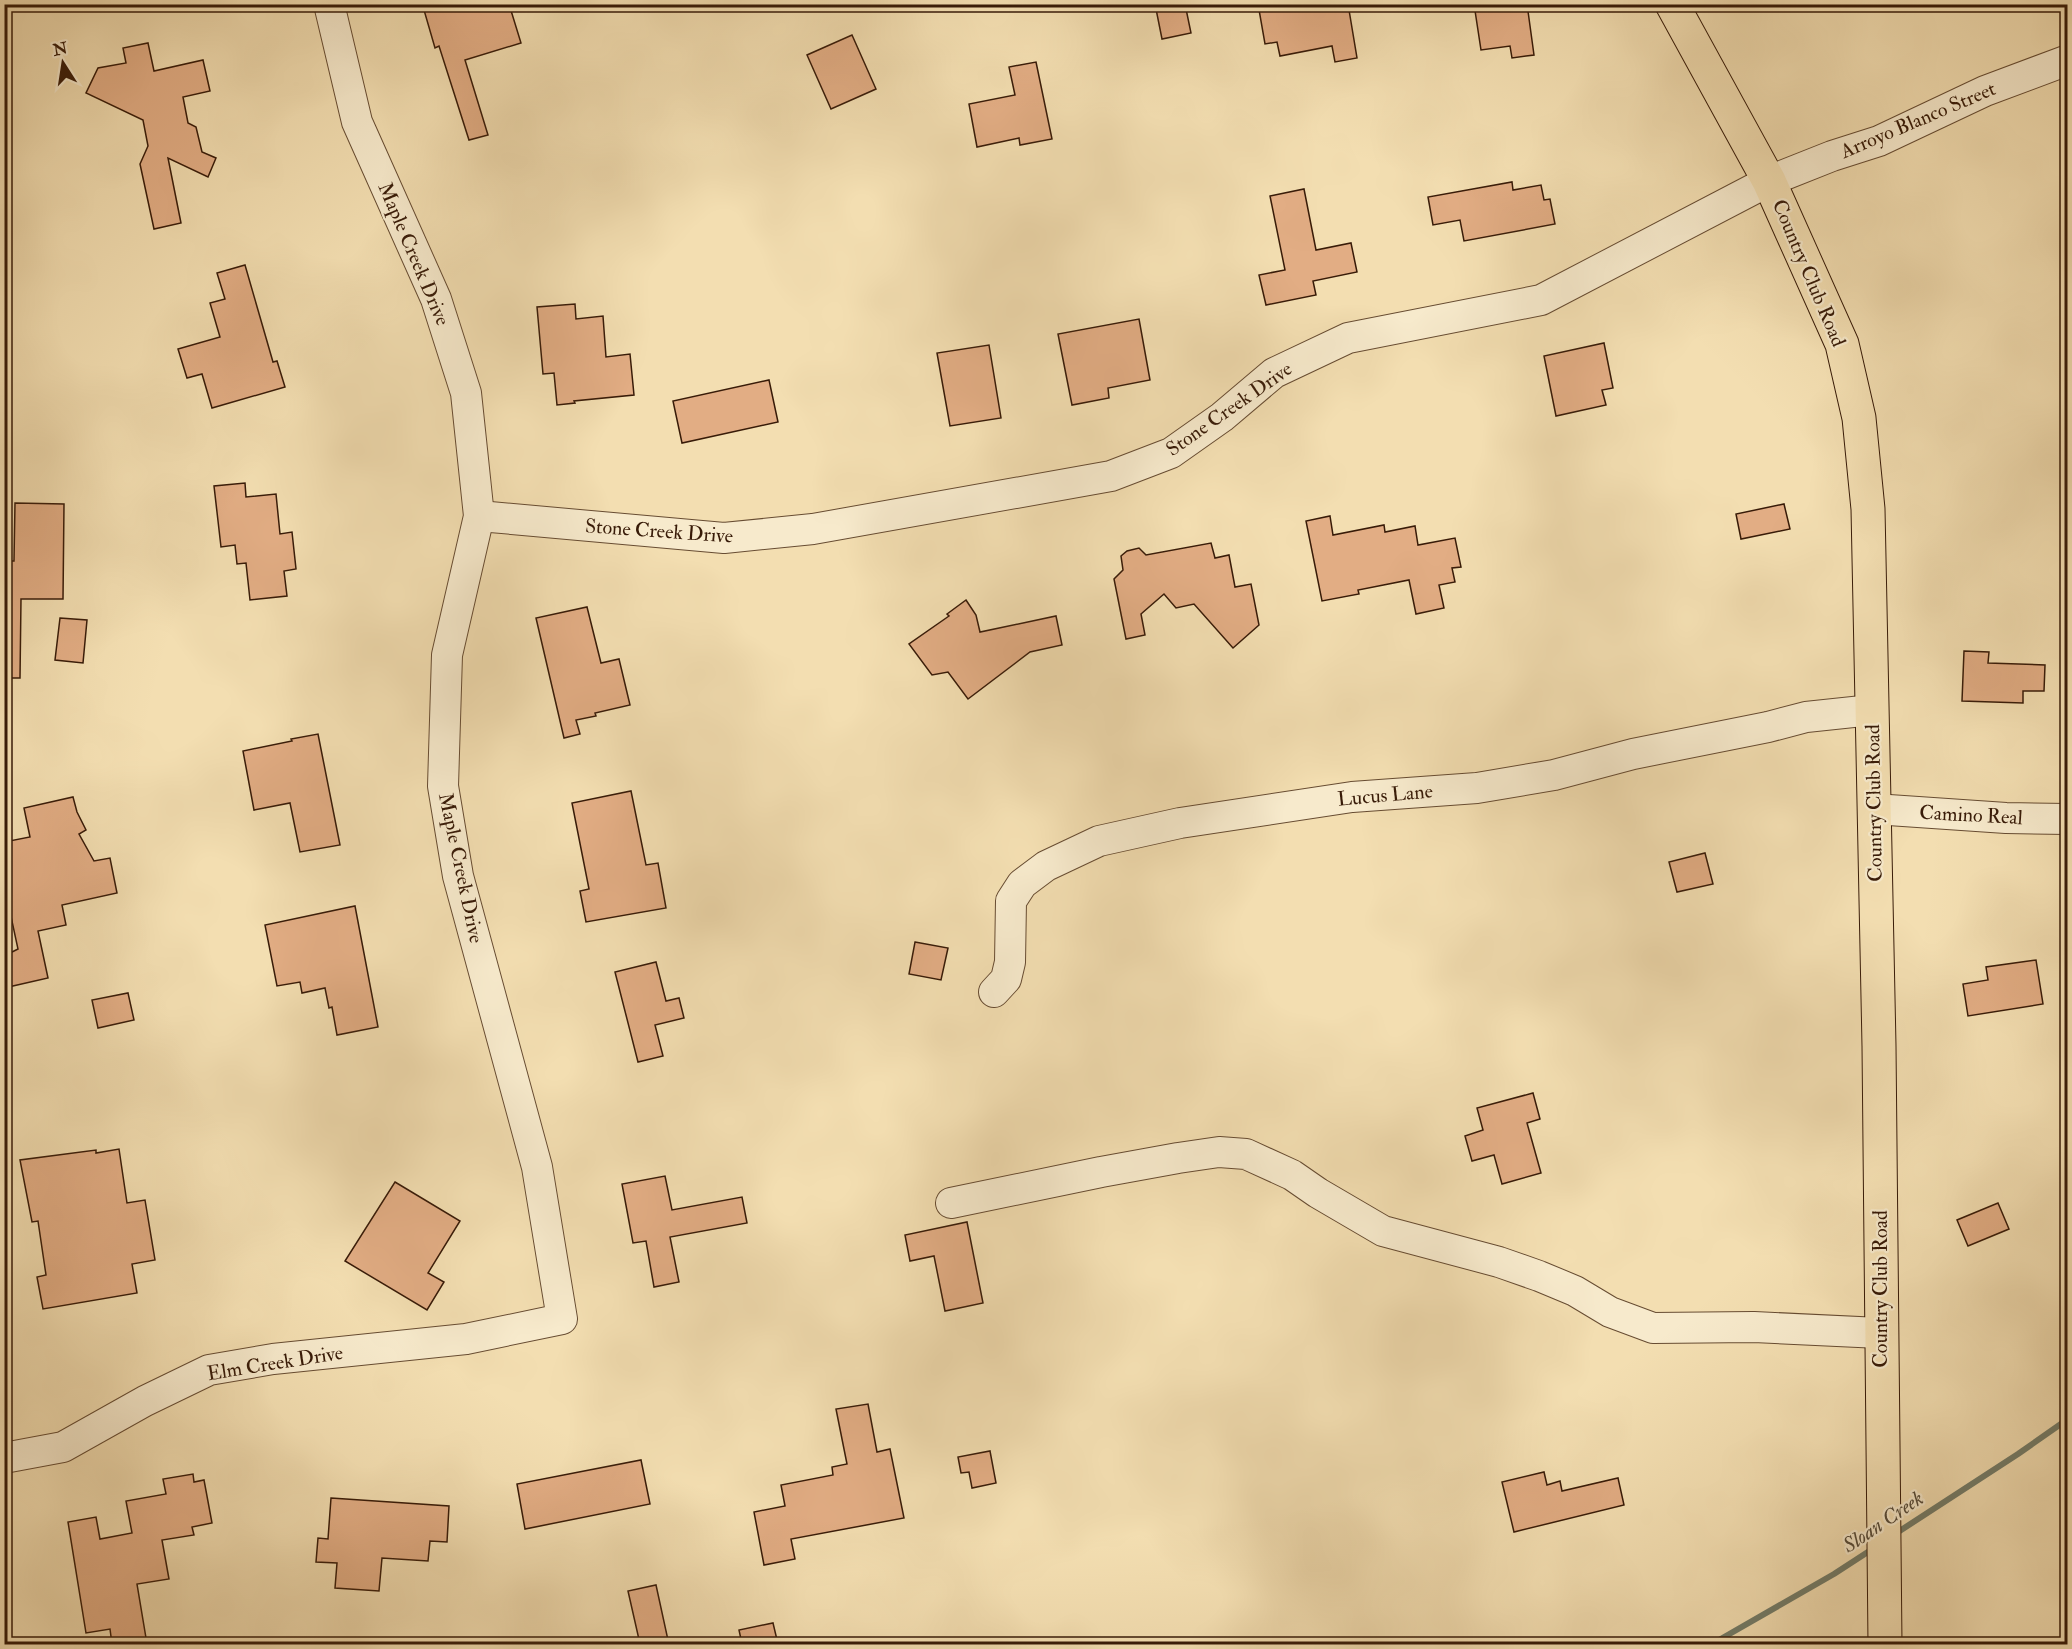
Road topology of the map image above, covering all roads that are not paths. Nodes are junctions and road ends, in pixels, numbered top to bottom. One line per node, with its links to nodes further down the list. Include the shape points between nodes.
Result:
1 (329, 4): 5 (street, Maple Creek Drive, via 357,122 436,298 466,393)
2 (1672, 4): 4 (main road, Country Club Road)
3 (2067, 60): 4 (street, Arroyo Blanco Street, via 1985,91 1879,141)
4 (1769, 181): 5 (street, Stone Creek Drive, via 1541,300 1348,338 1274,373 1171,453 1111,476 813,529 724,538); 6 (main road, Country Club Road, via 1842,344 1859,418 1868,509)
5 (479, 516): 11 (street, Maple Creek Drive, via 447,655 442,786 458,876 537,1167)
6 (1872, 710): 7 (main road, Country Club Road); 9 (street, Lucus Lane, via 1806,717 1543,777 1477,788 1352,797 1180,823 1100,841 1046,866 1022,884 1011,901 1006,979)
7 (1875, 809): 8 (street, Camino Real); 12 (main road, Country Club Road)
8 (2067, 819)
9 (993, 992)
10 (951, 1203): 12 (street, via 1178,1158 1219,1152 1246,1154 1292,1175 1383,1231 1539,1276 1610,1312 1653,1328)
11 (562, 1319): 13 (street, Elm Creek Drive, via 466,1339 273,1359 209,1370 63,1447)
12 (1880, 1333): 14 (main road, Country Club Road)
13 (4, 1458)
14 (1885, 1644)

